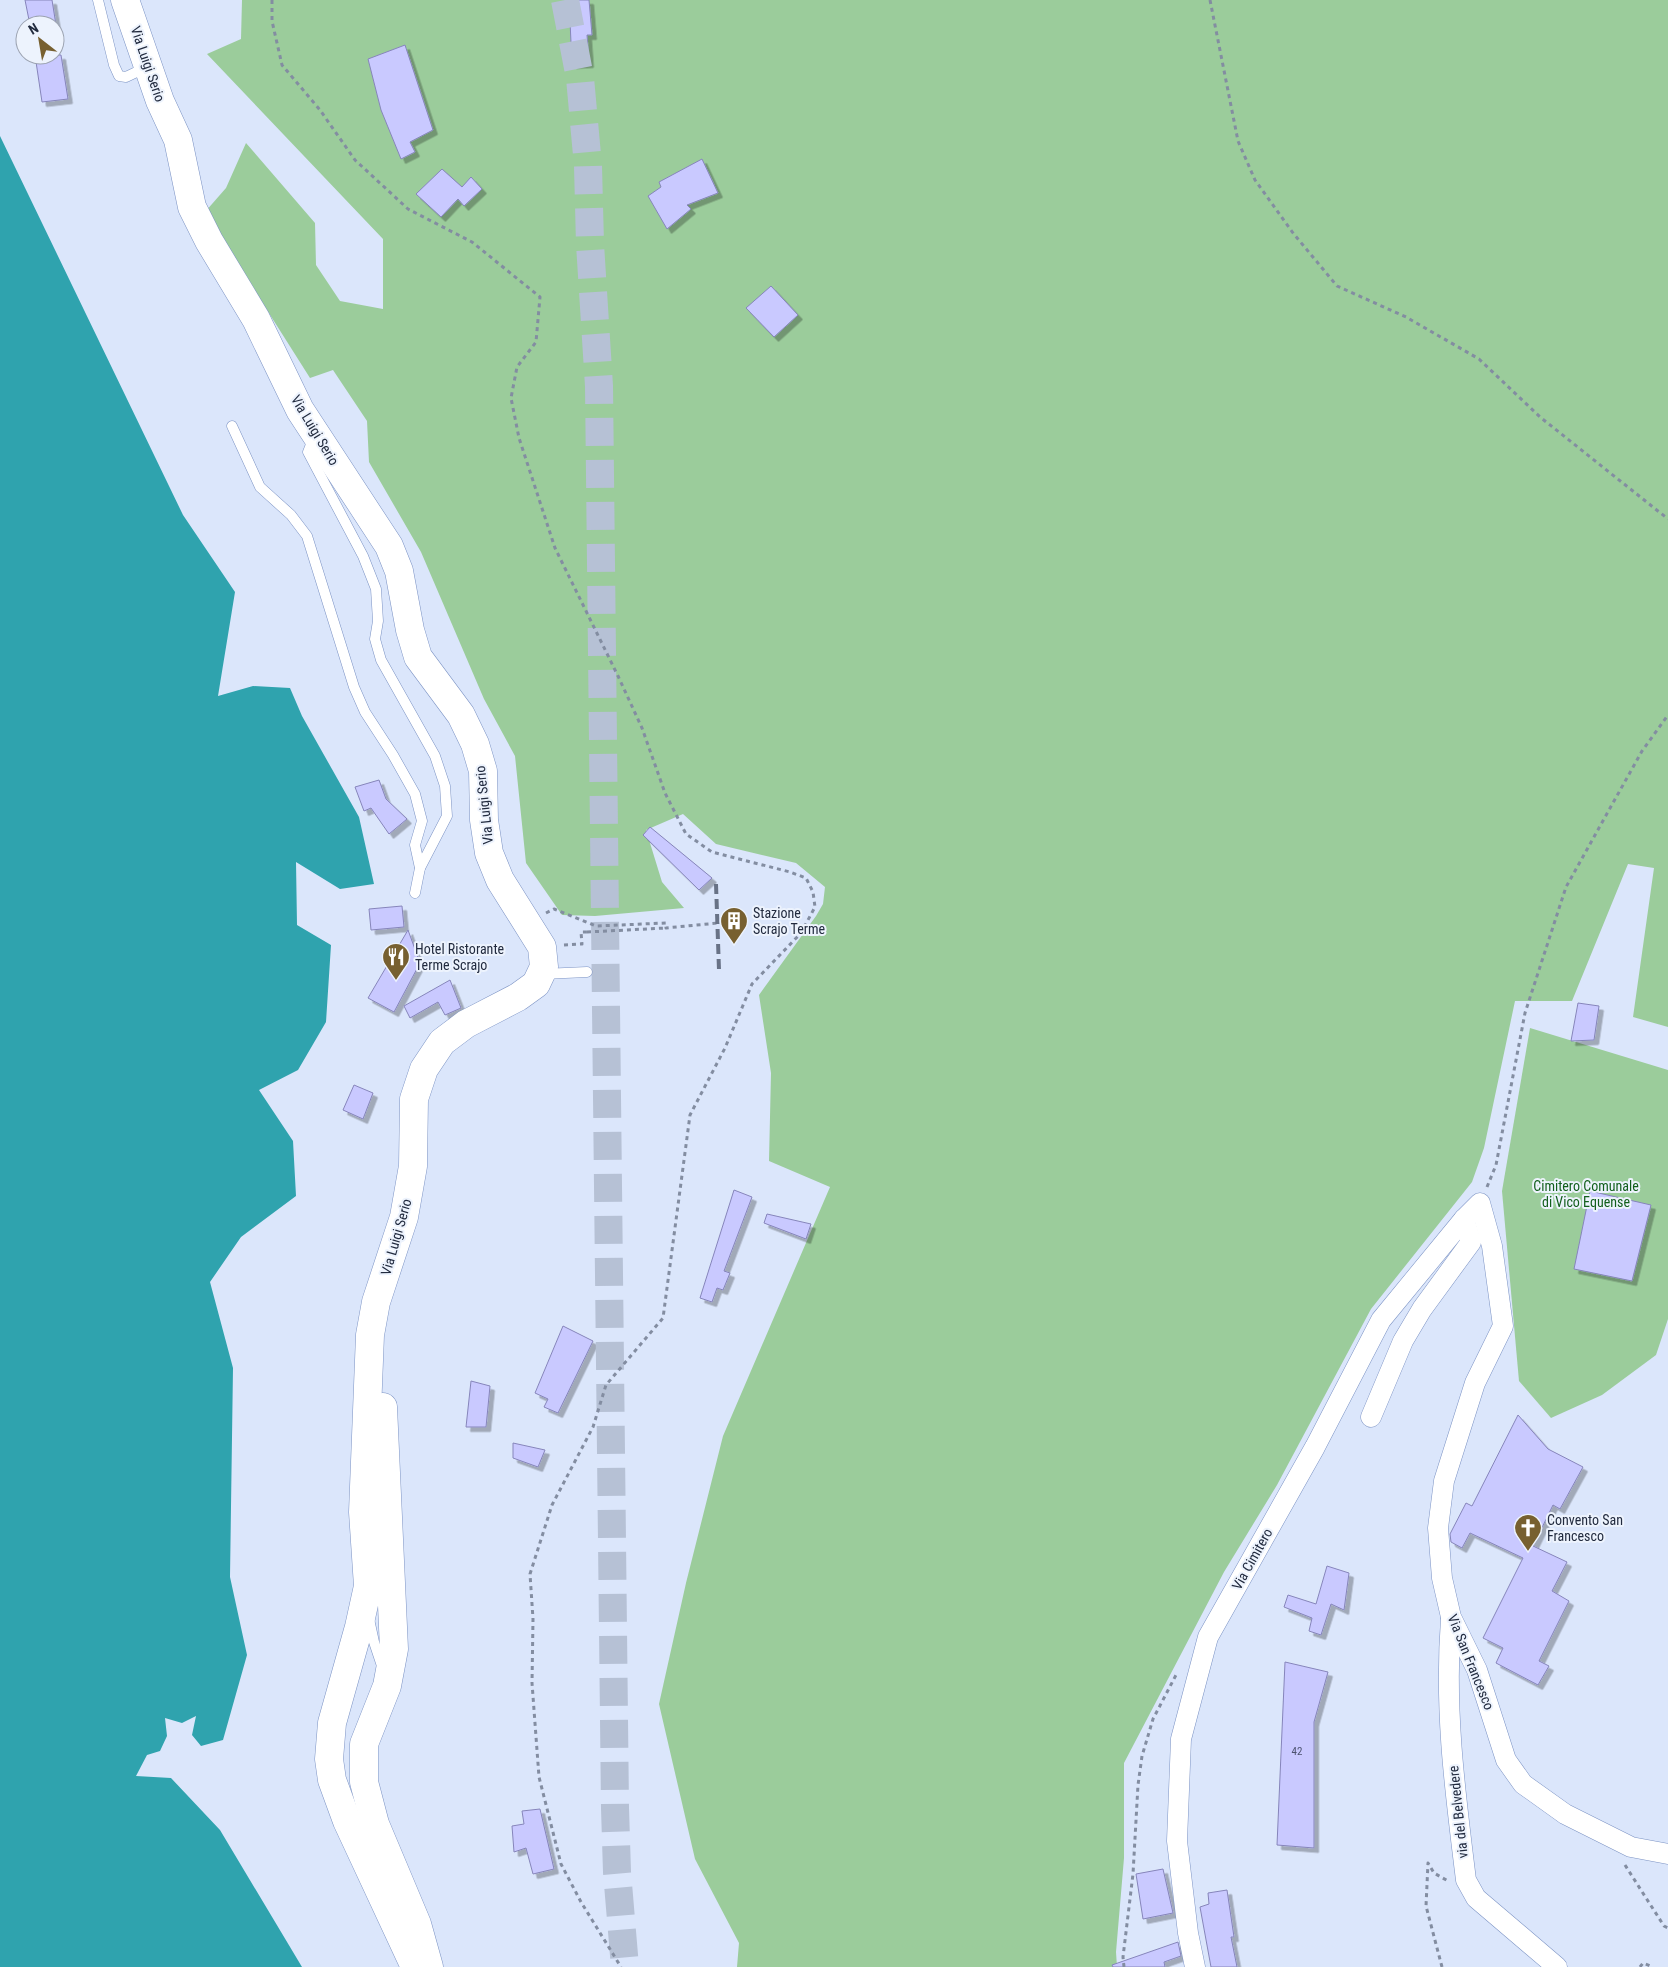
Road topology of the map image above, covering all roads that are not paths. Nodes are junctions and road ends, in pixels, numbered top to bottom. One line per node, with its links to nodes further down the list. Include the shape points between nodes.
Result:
1 (98, 0): 3 (lane, via 119,76 126,77)
2 (125, 0): 3 (main road, Via Luigi Serio)
3 (147, 67): 5 (main road, Via Luigi Serio, via 178,140 192,207)
4 (232, 426): 6 (lane, via 260,487 291,515 307,536 354,688 415,794 422,821 416,845)
5 (315, 434): 6 (lane, via 308,452 363,556 376,589 378,621 375,640 381,660 435,756 445,786 446,816); 9 (main road, Via Luigi Serio, via 389,546 399,571 418,657 461,715 475,744 483,771 484,820 489,853 500,880 542,947 544,967)
6 (420, 868): 7 (lane)
7 (415, 893)
8 (587, 972): 9 (lane)
9 (541, 974): 12 (main road, Via Luigi Serio, via 536,984 518,997 466,1024 442,1042 424,1069 414,1099 413,1166 404,1217)
10 (1480, 1203): 11 (street, Via Cimitero); 15 (street, Via San Francesco, via 1492,1246 1503,1326 1475,1383 1444,1481 1438,1528 1442,1578)
11 (1464, 1218): 13 (street, via 1472,1242 1422,1309 1403,1342); 20 (street, Via Cimitero, via 1381,1320 1315,1447 1208,1638 1181,1739 1177,1841)
12 (389, 1263): 14 (main road, Via Luigi Serio, via 376,1302 370,1335 363,1512); 19 (main road, via 383,1418 394,1648 387,1686 364,1744 363,1767 375,1824 417,1924)
13 (1371, 1418)
14 (368, 1586): 16 (lane, via 369,1617); 18 (main road, Via Luigi Serio, via 332,1723 329,1759 332,1780 347,1821)
15 (1451, 1617): 17 (street, Via San Francesco, via 1477,1670 1506,1760 1523,1784 1565,1814 1631,1847); 21 (street, via del Belvedere, via 1448,1712 1466,1880 1476,1898)
16 (381, 1663)
17 (1668, 1854)
18 (415, 1967)
19 (429, 1967)
20 (1195, 1967)
21 (1557, 1967)

